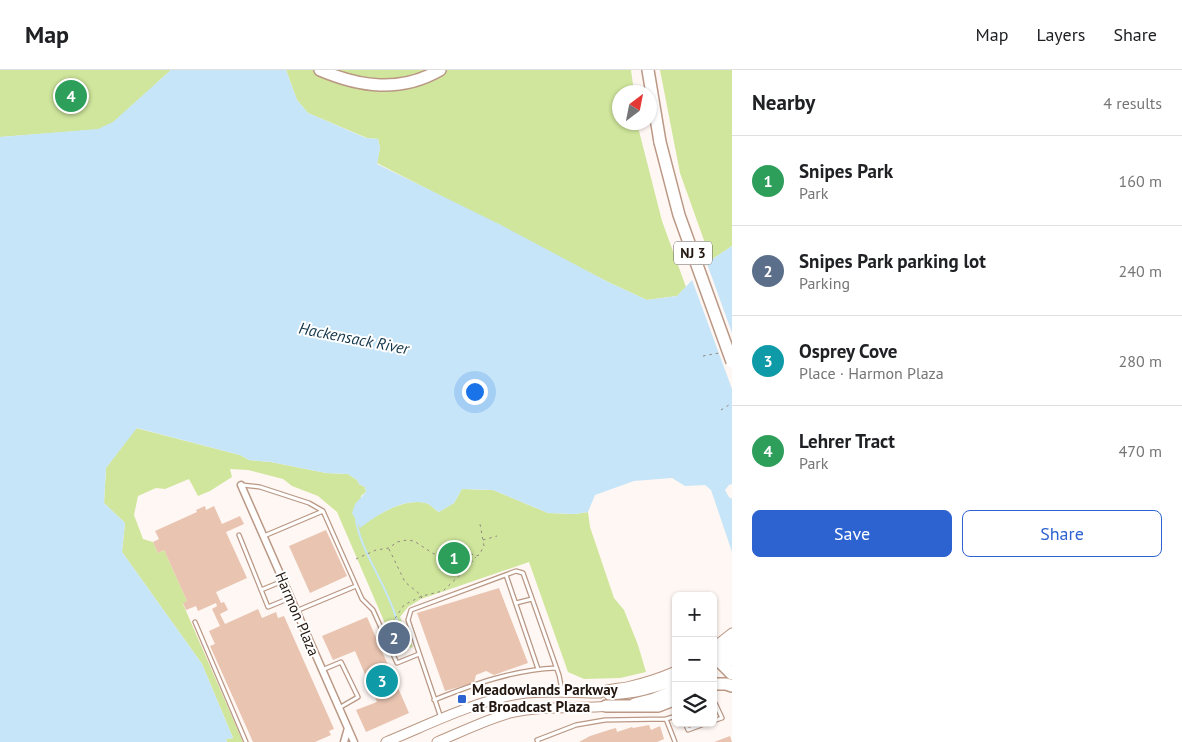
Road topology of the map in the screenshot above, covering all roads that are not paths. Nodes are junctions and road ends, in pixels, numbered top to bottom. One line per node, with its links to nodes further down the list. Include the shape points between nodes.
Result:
1 (320, 70): 2 (highway, via 356,83 378,85 418,80)
2 (440, 70)
3 (648, 70): 4 (highway, NJ 3, bridge, via 672,191)
4 (732, 362)
5 (241, 485): 6 (lane, via 260,487); 8 (street, Harmon Plaza)
6 (324, 511): 8 (lane); 11 (lane)
7 (239, 535): 12 (lane)
8 (263, 536): 10 (street, Harmon Plaza)
9 (506, 575): 14 (lane, via 516,571 523,573); 15 (lane); 20 (lane, via 411,610 408,620)
10 (283, 581): 12 (lane); 13 (street, Harmon Plaza)
11 (356, 586): 16 (lane); 20 (lane, via 362,599 373,610 397,663)
12 (261, 590): 13 (lane, via 268,606)
13 (290, 598): 16 (street, Harmon Plaza)
14 (532, 599): 15 (lane); 22 (lane)
15 (516, 603): 23 (lane)
16 (295, 612): 24 (street, Harmon Plaza)
17 (195, 622): 43 (lane)
18 (732, 632): 21 (main road)
19 (732, 641): 21 (main road)
20 (419, 654): 33 (lane)
21 (721, 656): 26 (highway)
22 (556, 668): 23 (lane); 32 (lane)
23 (538, 669): 33 (lane, via 489,680)
24 (322, 671): 37 (street, Harmon Plaza); 37 (lane, via 341,662 358,697)
25 (672, 672): 31 (main road, via 643,683)
26 (732, 674)
27 (672, 681): 31 (main road, via 636,692 605,695)
28 (717, 684): 29 (highway)
29 (732, 686)
30 (672, 691): 35 (main road, via 631,704)
31 (600, 692): 32 (main road)
32 (562, 693): 39 (main road, via 521,694 491,700)
33 (434, 700): 39 (lane)
34 (672, 701): 35 (highway, via 658,706)
35 (606, 706): 47 (main road, via 511,713)
36 (717, 707): 41 (lane, via 722,718)
37 (339, 708): 42 (street, Harmon Plaza)
38 (672, 717): 40 (lane)
39 (441, 718): 46 (main road)
40 (666, 719): 48 (lane, via 604,720 576,725); 49 (lane)
41 (717, 720)
42 (348, 728): 44 (street); 45 (street, Harmon Plaza)
43 (246, 742)
44 (344, 742)
45 (354, 742)
46 (386, 742)
47 (437, 742)
48 (538, 742)
49 (675, 742)

